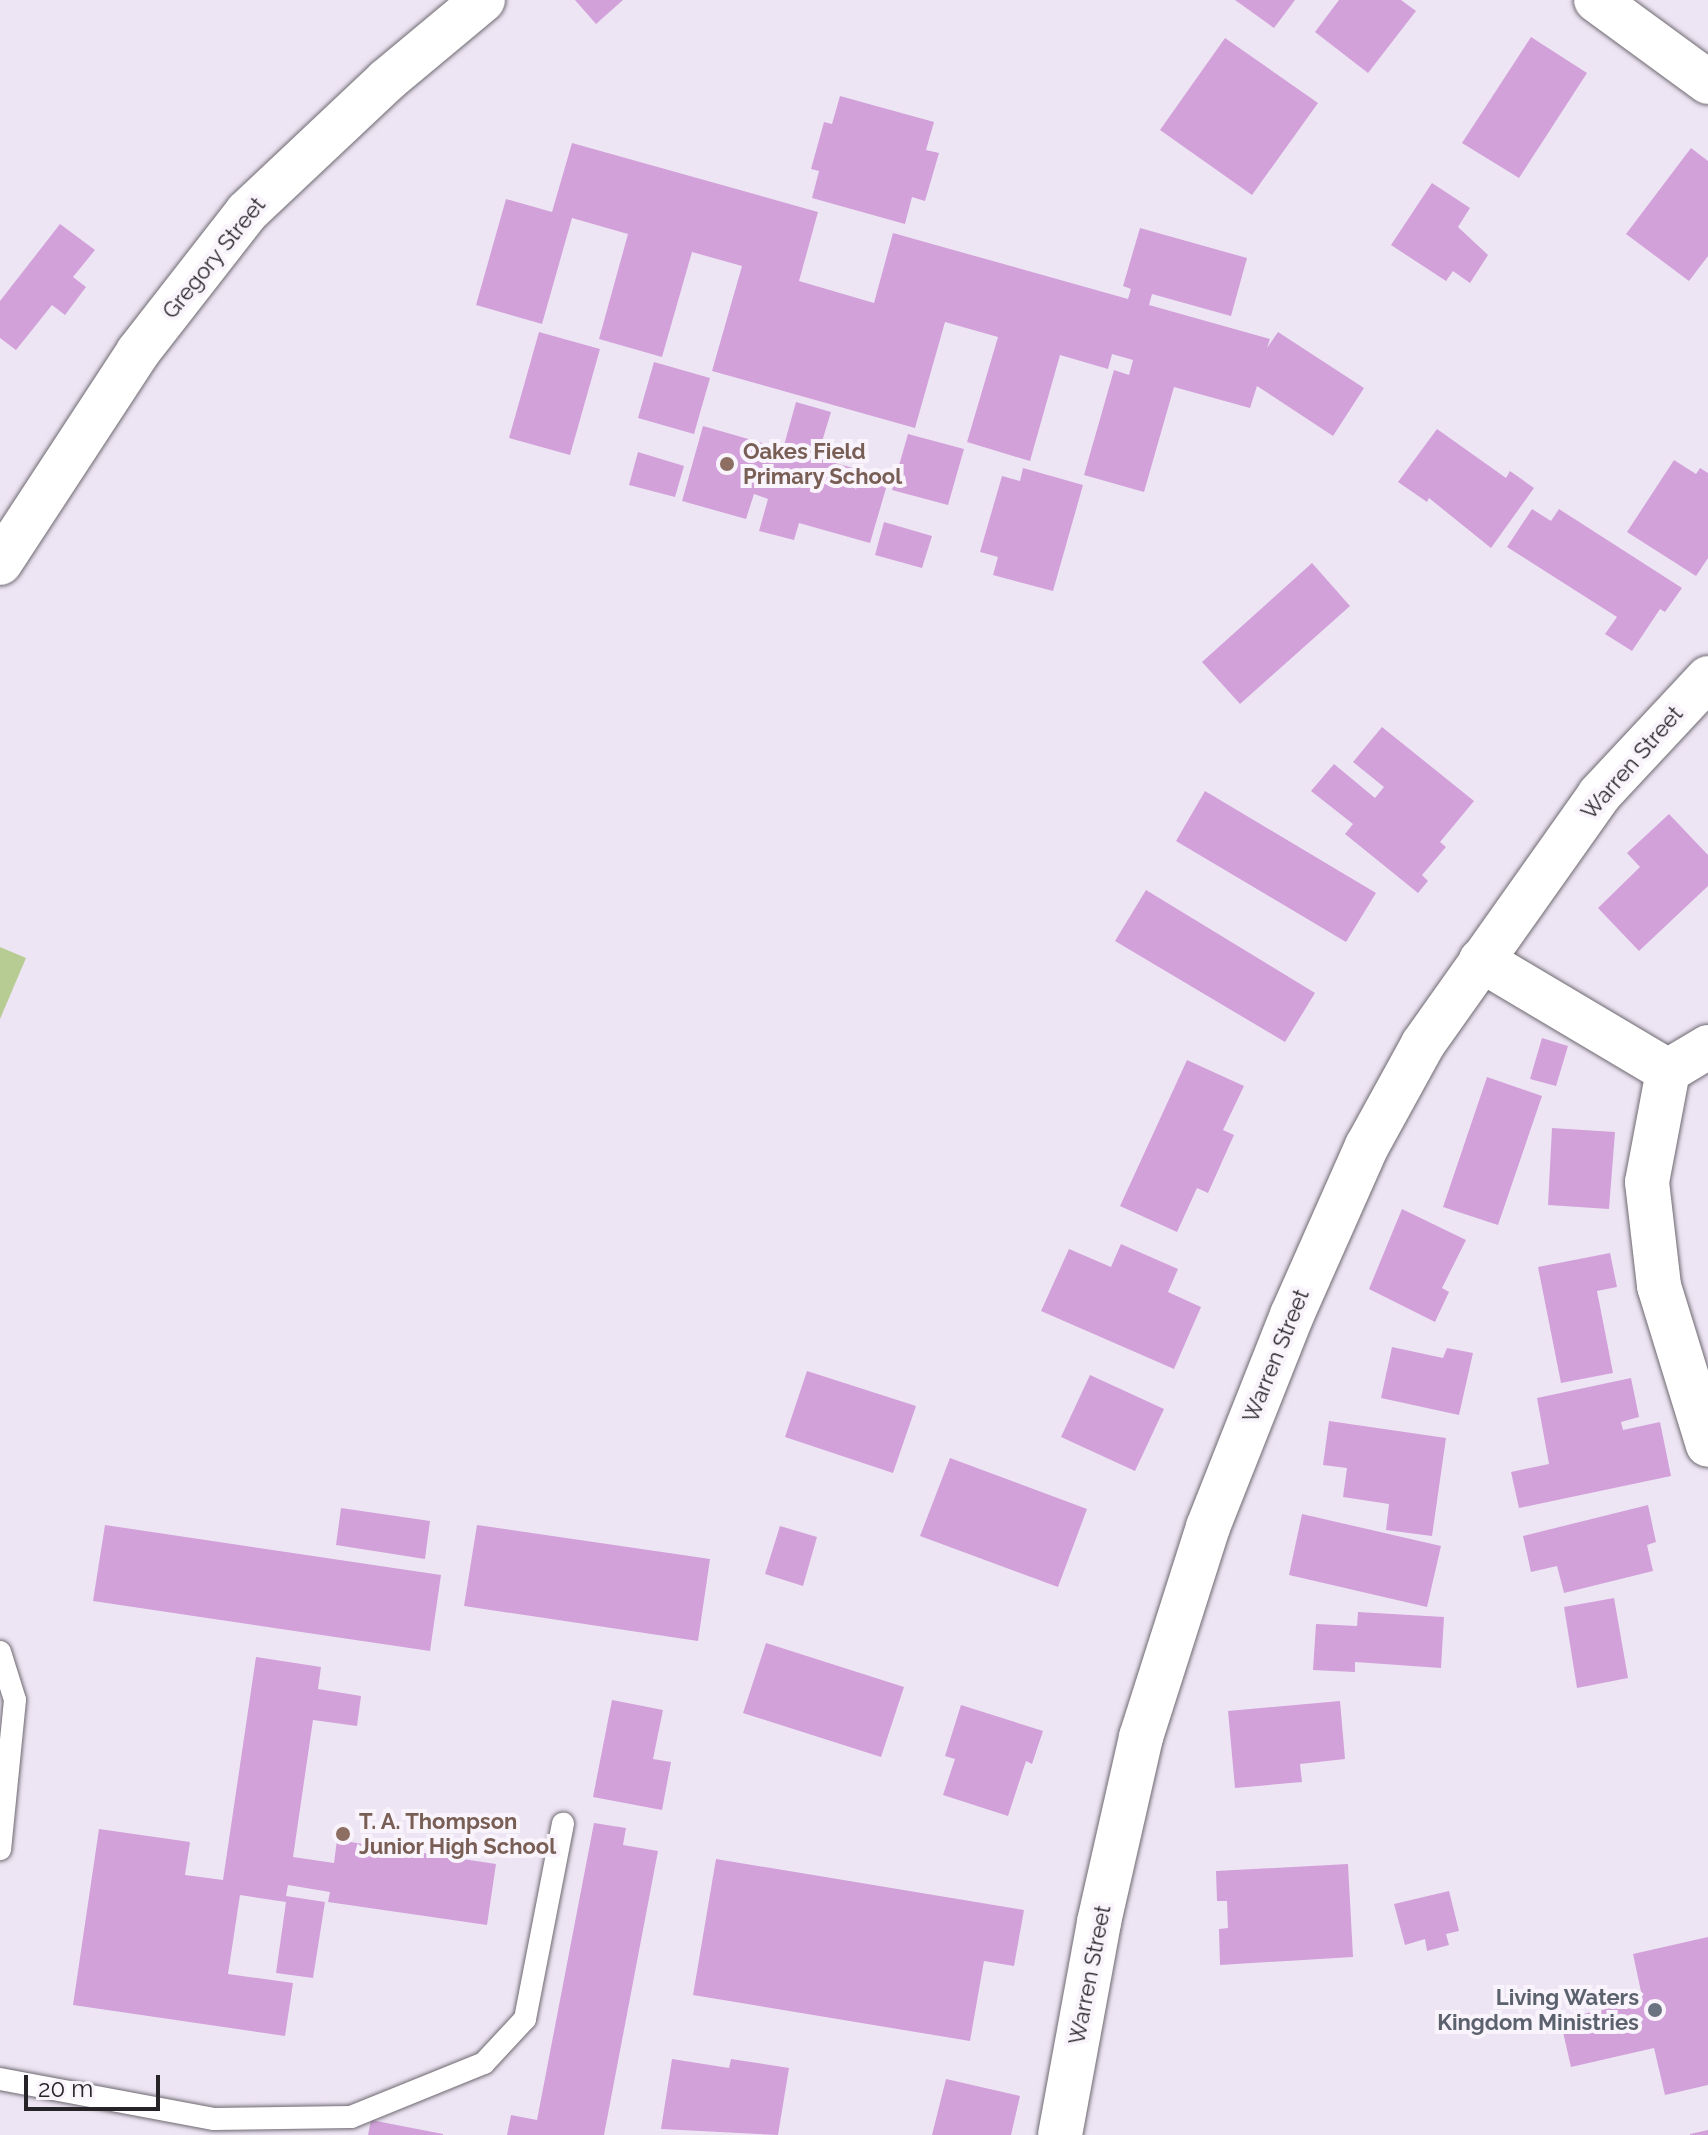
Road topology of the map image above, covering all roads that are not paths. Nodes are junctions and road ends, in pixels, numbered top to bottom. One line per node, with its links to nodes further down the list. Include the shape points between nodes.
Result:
1 (483, 0): 4 (street, Gregory Street, via 387,80 247,212 138,352)
2 (1596, 0): 3 (street)
3 (1708, 82)
4 (0, 563)
5 (1708, 678): 6 (street, Warren Street, via 1599,795)
6 (1481, 960): 8 (street); 14 (street, Warren Street, via 1423,1044 1367,1146 1208,1527 1141,1737 1099,1922)
7 (1708, 1047): 8 (street)
8 (1668, 1071): 9 (street, via 1647,1182 1659,1286)
9 (1708, 1445)
10 (0, 1652): 12 (lane, via 15,1700)
11 (563, 1824): 13 (lane, via 525,2019 484,2063 351,2117 214,2119)
12 (0, 1849)
13 (0, 2079)
14 (1060, 2135)

